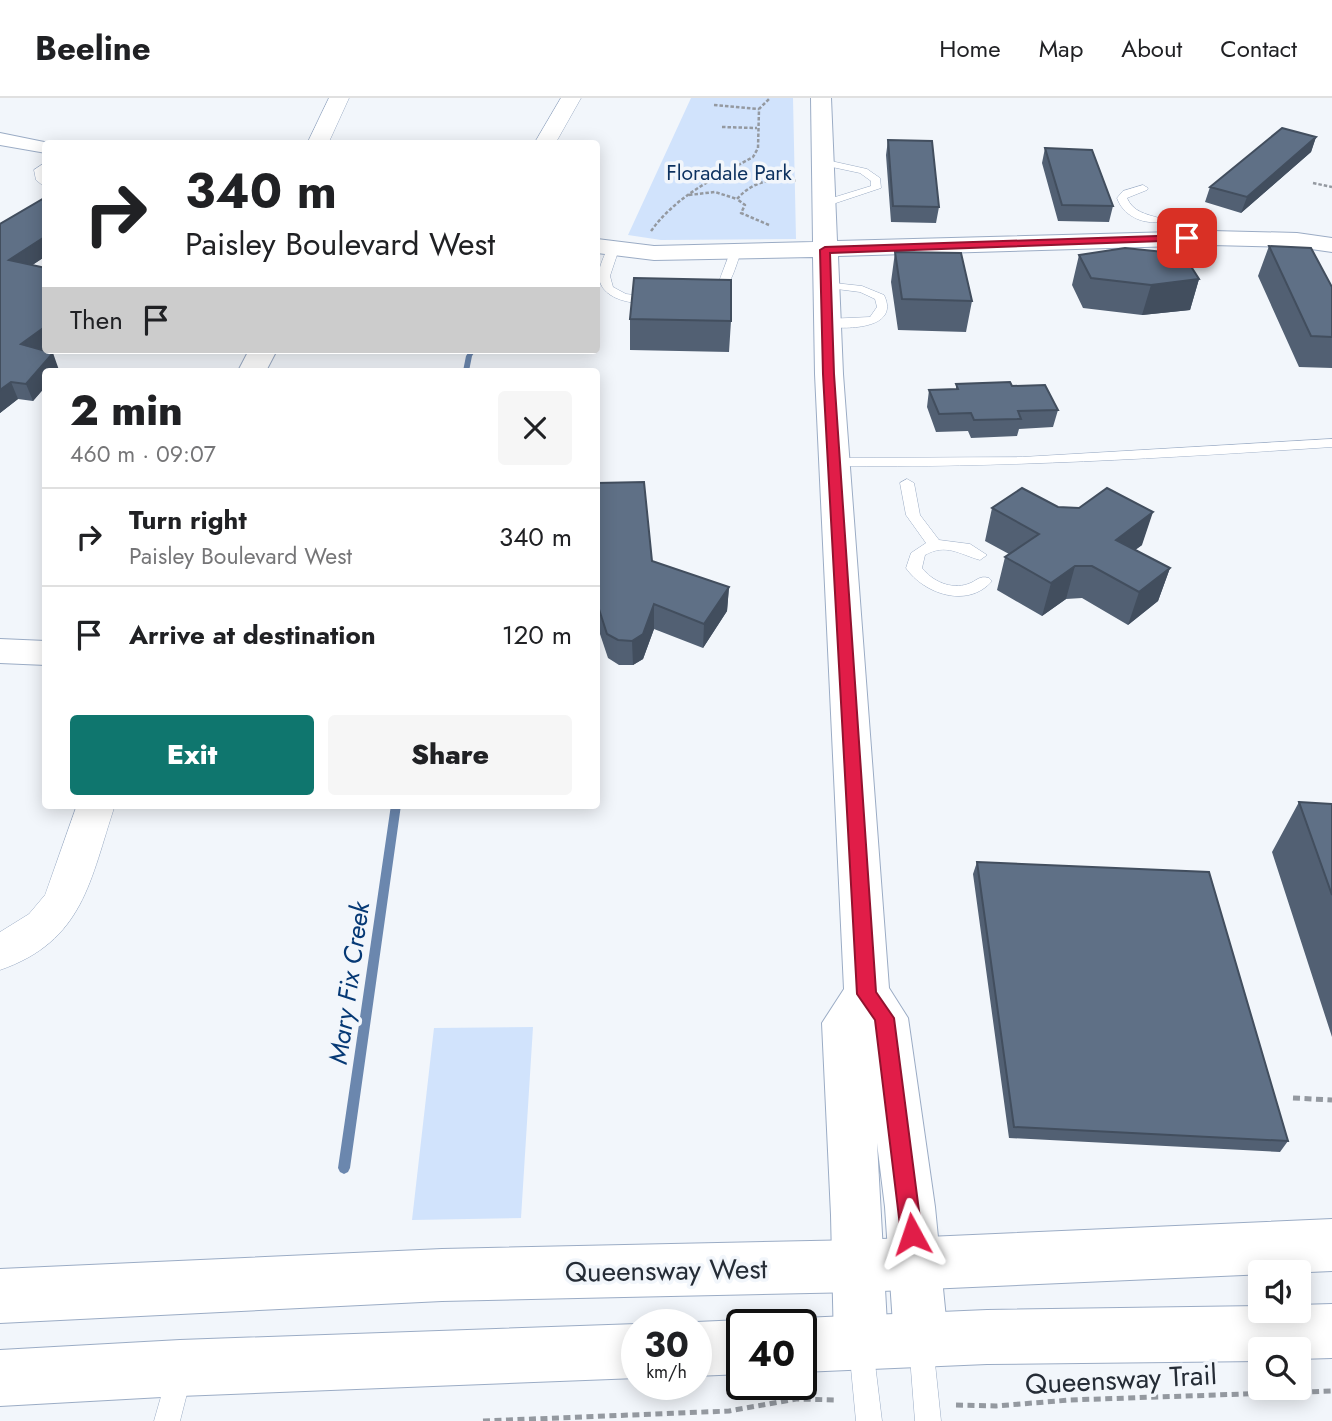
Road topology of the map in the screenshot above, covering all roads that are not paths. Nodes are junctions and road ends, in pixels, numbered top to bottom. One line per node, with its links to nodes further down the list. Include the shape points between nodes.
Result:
1 (340, 98): 5 (street)
2 (571, 98): 6 (street)
3 (821, 98): 12 (street)
4 (0, 139): 7 (street)
5 (319, 140)
6 (546, 140)
7 (42, 146)
8 (1143, 188): 9 (lane, via 1127,193 1122,198 1124,205)
9 (1155, 220)
10 (1332, 245): 12 (street, via 1212,238)
11 (605, 247): 13 (street, via 654,253); 15 (lane, via 605,284 611,292)
12 (825, 250): 13 (street); 14 (street)
13 (735, 252): 16 (lane, via 724,283)
14 (825, 285): 17 (street); 17 (lane, via 862,289 880,297 885,308 878,318 859,323)
15 (670, 300)
16 (692, 300)
17 (826, 323): 19 (street)
18 (1332, 443): 19 (lane, via 917,463)
19 (835, 462): 28 (street)
20 (907, 483): 21 (lane, via 913,515)
21 (935, 545): 22 (lane, via 959,545); 23 (lane, via 914,560 914,568 926,582 961,591)
22 (980, 555)
23 (984, 581)
24 (0, 651): 25 (street)
25 (42, 653)
26 (95, 809): 27 (street, via 63,902 44,926)
27 (0, 953)
28 (867, 994): 30 (street, via 885,1018); 31 (street, via 845,1023)
29 (1332, 1245): 30 (street, Queensway West)
30 (914, 1262): 31 (street, Queensway West); 34 (street)
31 (859, 1266): 32 (street, Queensway West, via 442,1275); 35 (street)
32 (0, 1296)
33 (1332, 1331): 34 (street)
34 (921, 1339): 35 (street); 42 (lane)
35 (861, 1343): 36 (street); 41 (lane)
36 (817, 1344)
37 (621, 1351): 38 (street)
38 (180, 1368): 39 (street); 40 (lane)
39 (0, 1378)
40 (167, 1421)
41 (869, 1421)
42 (928, 1421)

